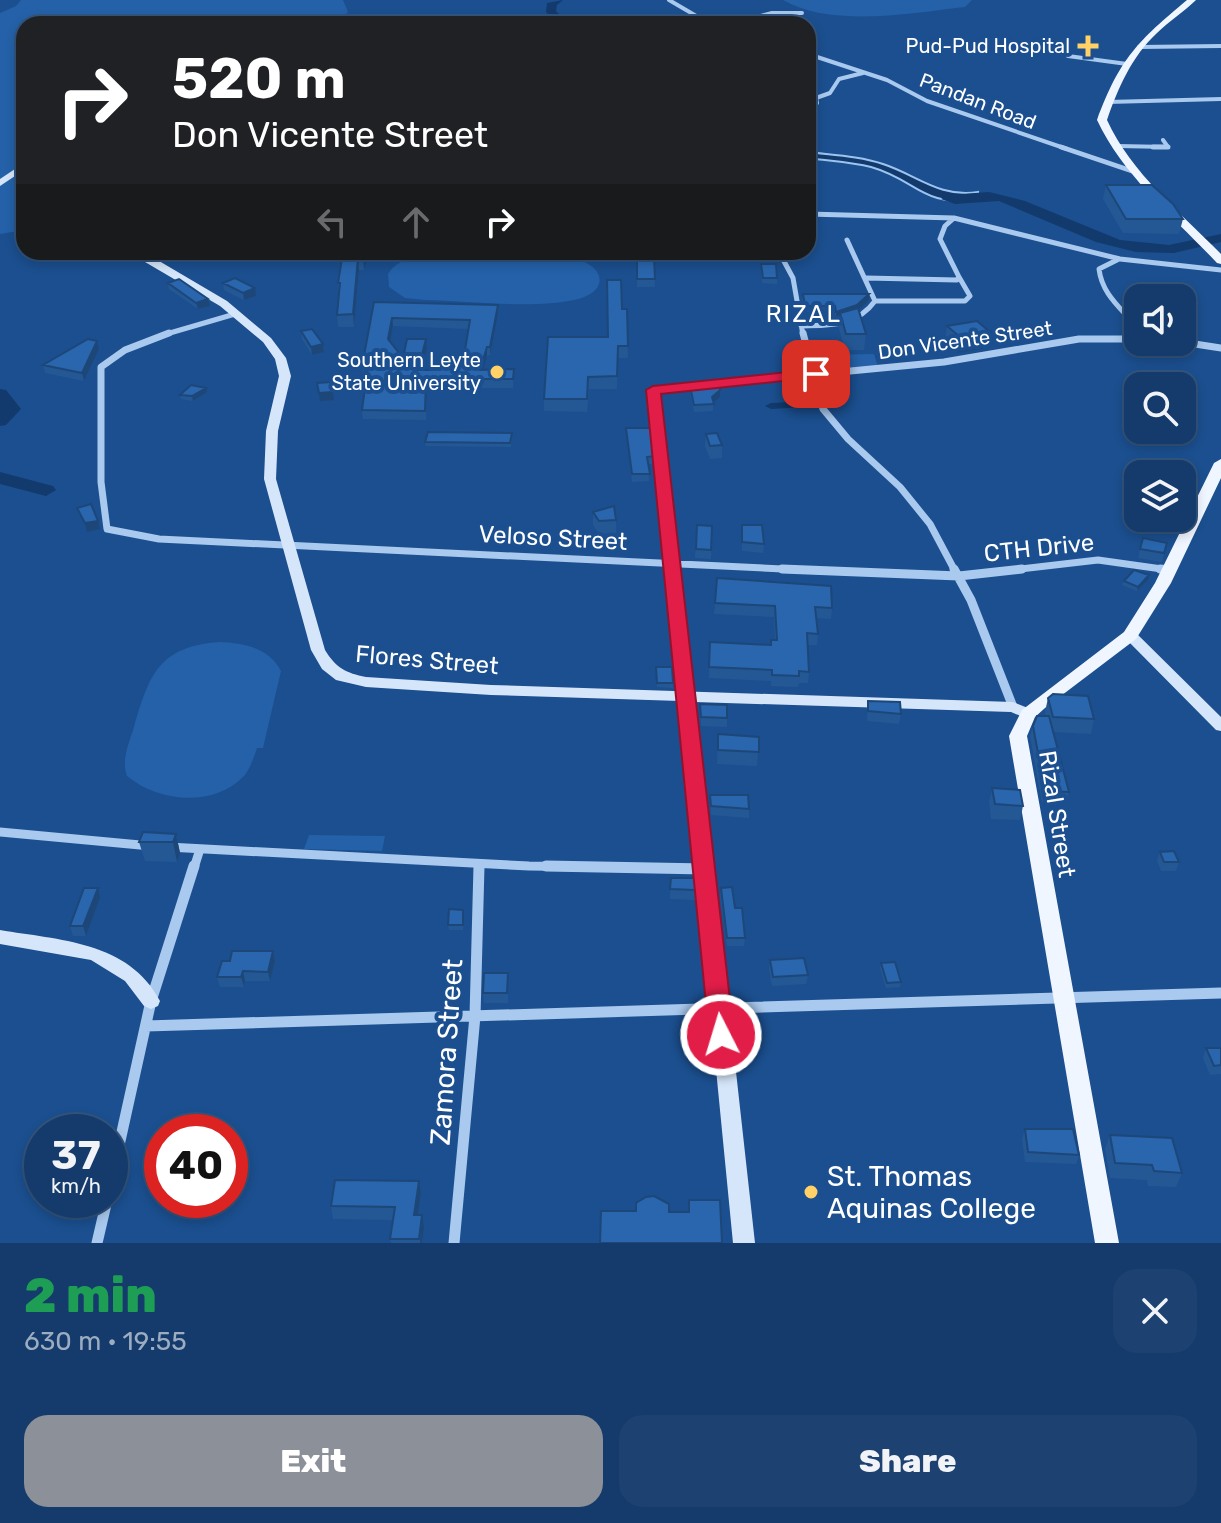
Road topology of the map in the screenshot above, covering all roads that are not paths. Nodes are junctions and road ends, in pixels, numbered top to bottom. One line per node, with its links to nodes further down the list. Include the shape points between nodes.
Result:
1 (669, 0): 4 (street)
2 (1192, 0): 7 (main road)
3 (802, 13): 5 (street)
4 (695, 16)
5 (761, 16)
6 (1221, 46): 7 (street)
7 (1139, 47): 10 (main road)
8 (1068, 56): 10 (street)
9 (816, 57): 11 (street, Pandan Road)
10 (1127, 64): 13 (main road)
11 (863, 73): 14 (street, via 839,79 830,93 816,98); 17 (street, Pandan Road, via 927,101)
12 (1221, 99): 13 (street)
13 (1108, 102): 16 (main road, via 1102,120)
14 (817, 103)
15 (1163, 140): 16 (street, via 1168,147)
16 (1118, 146): 17 (main road)
17 (1138, 173): 24 (main road)
18 (816, 214): 19 (street)
19 (954, 218): 21 (street); 26 (street, via 940,239)
20 (847, 240): 27 (street)
21 (1120, 259): 25 (street); 29 (street, via 1106,263 1098,274 1103,289)
22 (150, 260): 30 (street, Flores Street)
23 (783, 260): 31 (street, via 793,278)
24 (1221, 261)
25 (1221, 270)
26 (959, 277): 27 (street); 28 (street, via 970,296 965,301)
27 (866, 278): 28 (street)
28 (875, 301): 31 (street, via 855,321)
29 (1124, 313)
30 (235, 314): 37 (street, Flores Street, via 279,354 285,374 271,438 270,479); 37 (street, Veloso Street, via 137,345 101,367 101,482 107,529 159,539)
31 (801, 326): 35 (street)
32 (1124, 338): 35 (street, Don Vicente Street, via 1079,339 944,362)
33 (1196, 344): 34 (street)
34 (1221, 348)
35 (816, 374): 38 (street, Don Vicente Street, via 653,390); 40 (street, via 823,409 900,487 930,524)
36 (1221, 463): 39 (main road)
37 (288, 544): 38 (street, Veloso Street); 42 (street, Flores Street, via 318,650 341,677 427,686)
38 (671, 564): 40 (street, Veloso Street); 42 (street)
39 (1169, 570): 40 (street, CTH Drive, via 1098,560); 41 (main road)
40 (959, 576): 43 (street)
41 (1130, 635): 43 (main road); 44 (street)
42 (687, 696): 43 (street, Flores Street); 48 (street)
43 (1020, 711): 51 (main road, Rizal Street, via 1018,736)
44 (1221, 726)
45 (0, 832): 46 (street)
46 (200, 849): 47 (street); 52 (street)
47 (479, 864): 48 (street); 54 (street, Zamora Street)
48 (706, 869): 53 (street)
49 (0, 937): 52 (street, via 95,954 131,976)
50 (1221, 993): 51 (street)
51 (1062, 997): 53 (street); 61 (main road, Rizal Street)
52 (151, 1001): 55 (street)
53 (719, 1008): 54 (street); 60 (street)
54 (475, 1016): 55 (street); 59 (street, Zamora Street)
55 (146, 1026): 56 (street)
56 (126, 1114)
57 (103, 1218): 58 (street)
58 (97, 1243)
59 (454, 1243)
60 (744, 1243)
61 (1107, 1243)

